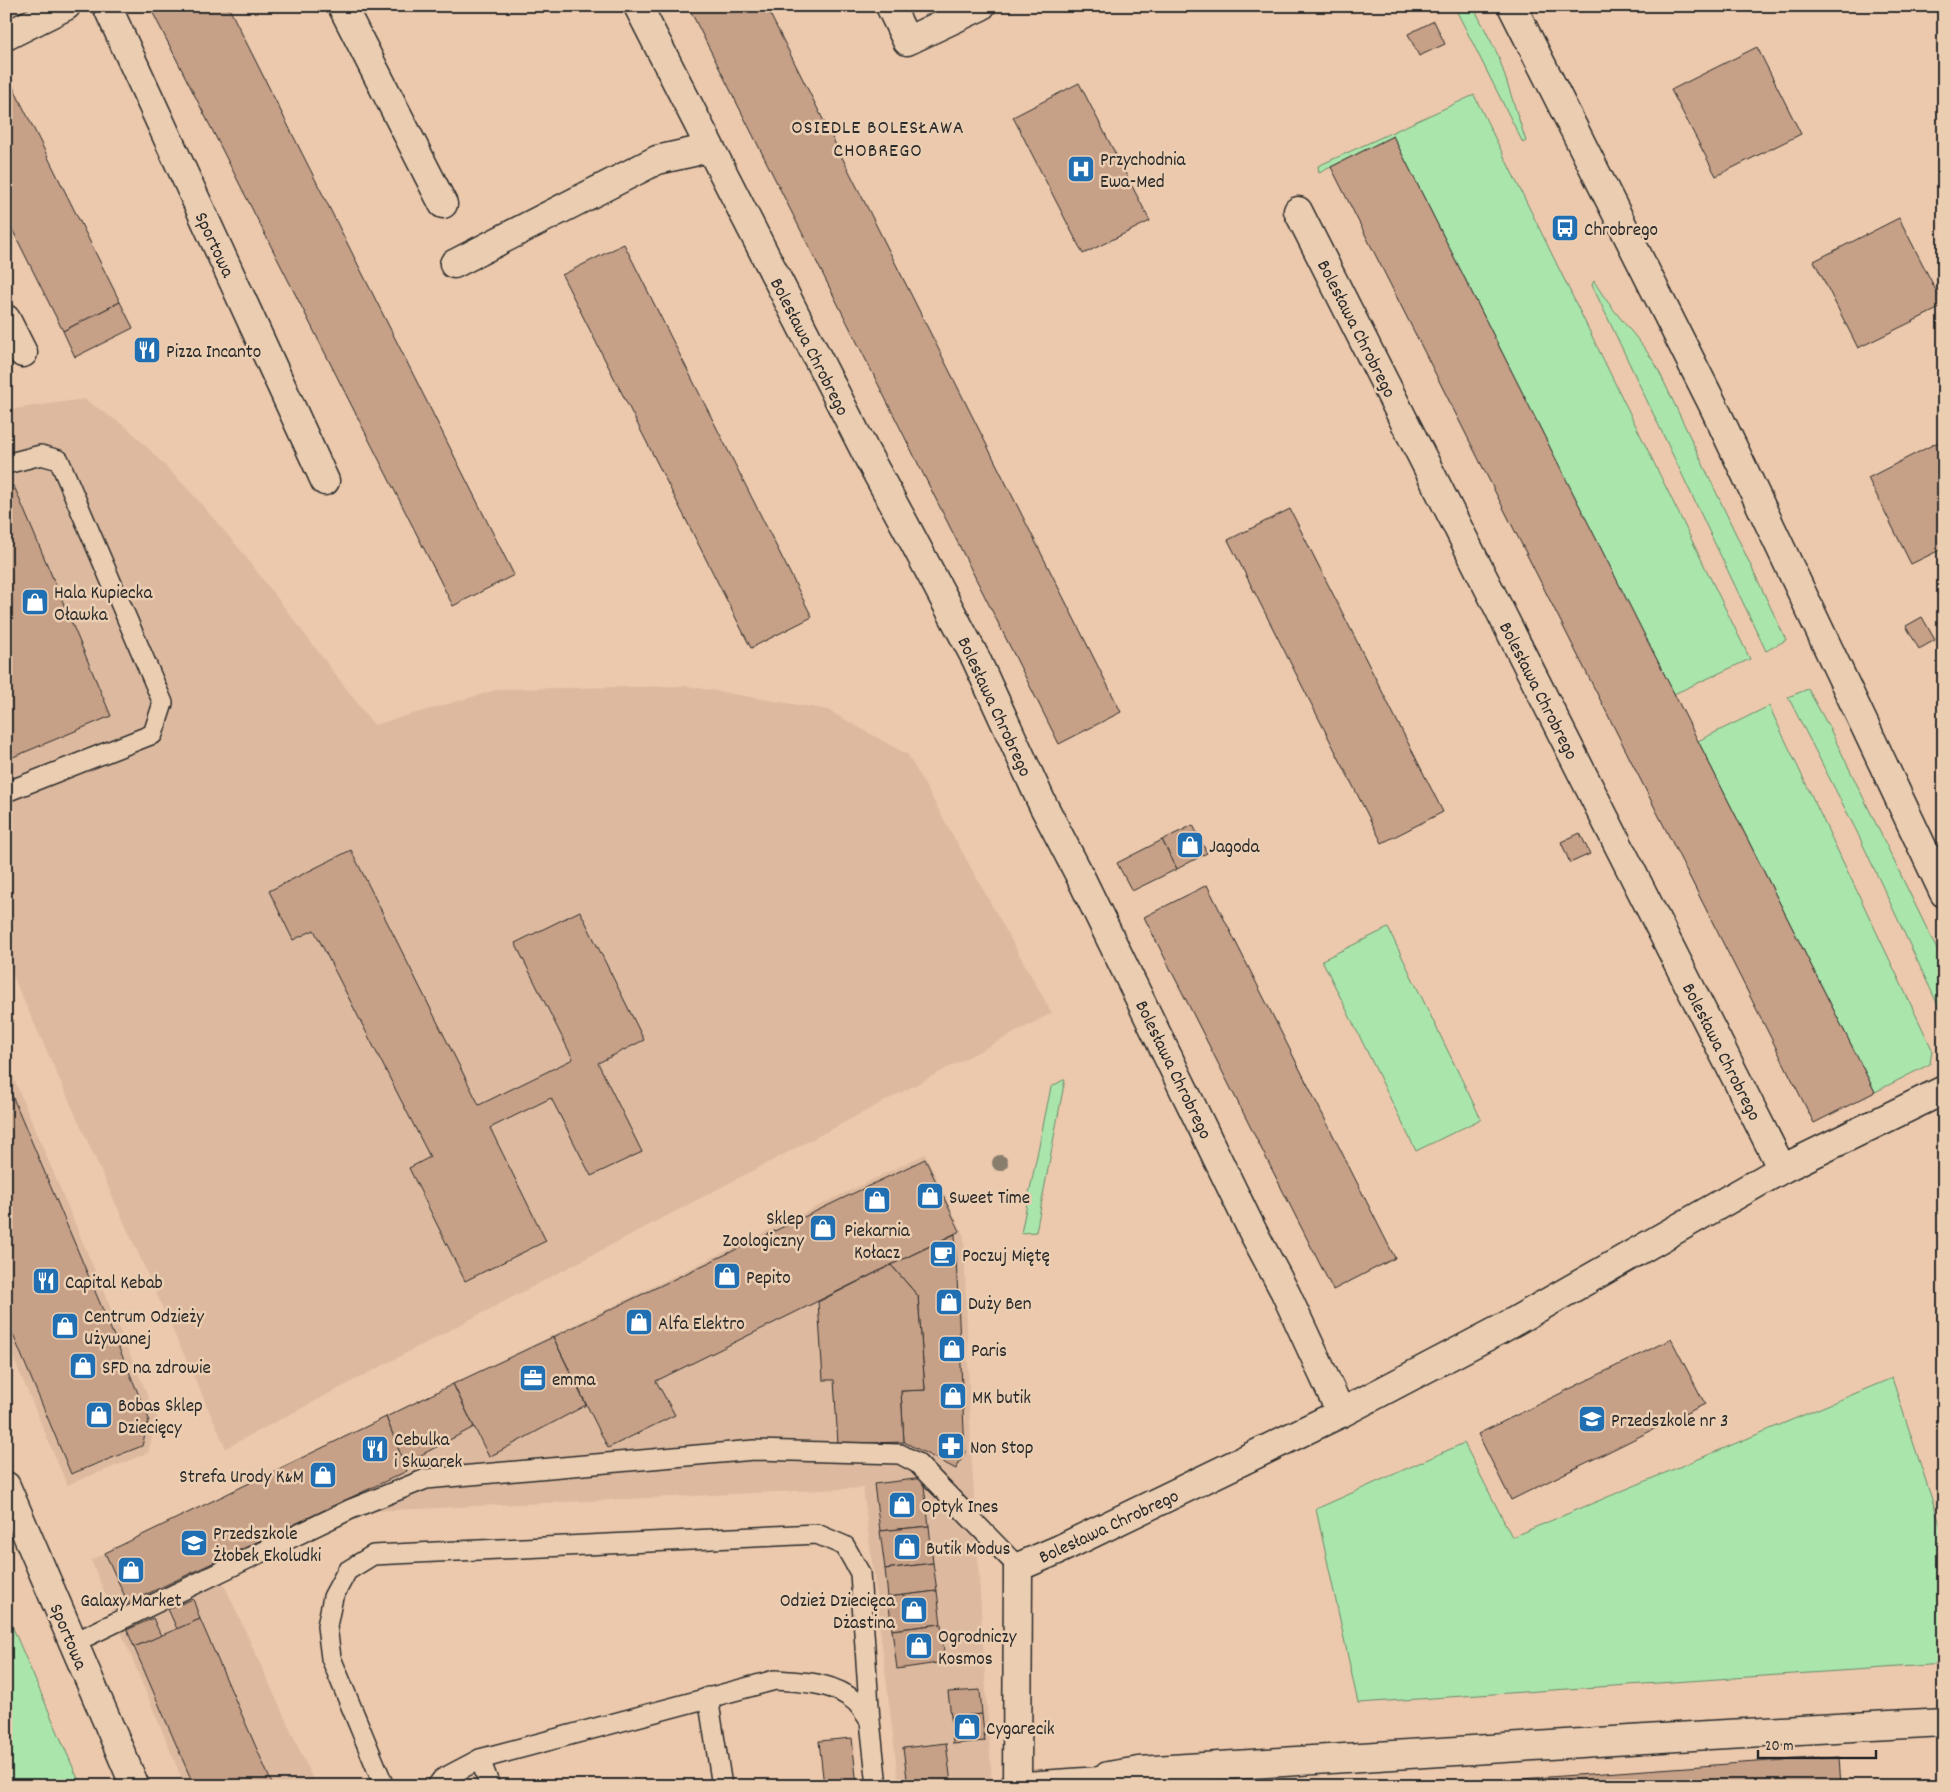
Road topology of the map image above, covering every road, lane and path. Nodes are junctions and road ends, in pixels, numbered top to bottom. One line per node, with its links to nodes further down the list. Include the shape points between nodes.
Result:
1 (66, 6): 8 (street)
2 (107, 6): 16 (street, Sportowa)
3 (342, 6): 10 (street)
4 (638, 6): 9 (street, Bolesława Chrobrego)
5 (890, 6): 6 (street, via 908,41)
6 (982, 6)
7 (1512, 6): 18 (street, via 1713,405)
8 (6, 36)
9 (708, 147): 12 (street, via 657,160); 21 (street, Bolesława Chrobrego, via 976,659 1042,802 1285,1292)
10 (443, 204)
11 (1298, 211): 20 (street, Bolesława Chrobrego)
12 (454, 264)
13 (6, 319): 14 (street)
14 (23, 353)
15 (6, 464): 17 (lane, via 41,455 59,460 163,703 153,734)
16 (325, 481)
17 (6, 792)
18 (1944, 893)
19 (1944, 1090): 20 (street, Bolesława Chrobrego)
20 (1782, 1169): 21 (street, Bolesława Chrobrego, via 1501,1328)
21 (1341, 1413): 23 (street, Bolesława Chrobrego)
22 (6, 1486): 24 (street, Sportowa)
23 (1018, 1567): 24 (lane, via 917,1463 900,1454 754,1450 635,1459 426,1479 351,1509); 30 (street, Bolesława Chrobrego)
24 (73, 1643): 31 (street, Sportowa)
25 (708, 1697): 26 (lane, via 775,1680 820,1683 856,1702); 28 (lane); 35 (lane)
26 (870, 1721): 32 (lane, via 860,1573 846,1546 817,1534 373,1554 347,1571 333,1597 327,1626 331,1658); 36 (lane)
27 (1944, 1722): 29 (street, via 1139,1771)
28 (480, 1759): 33 (lane, via 442,1779); 34 (lane)
29 (1108, 1776): 30 (lane)
30 (1017, 1784)
31 (135, 1786)
32 (384, 1786)
33 (438, 1786)
34 (490, 1786)
35 (722, 1786)
36 (878, 1786)

